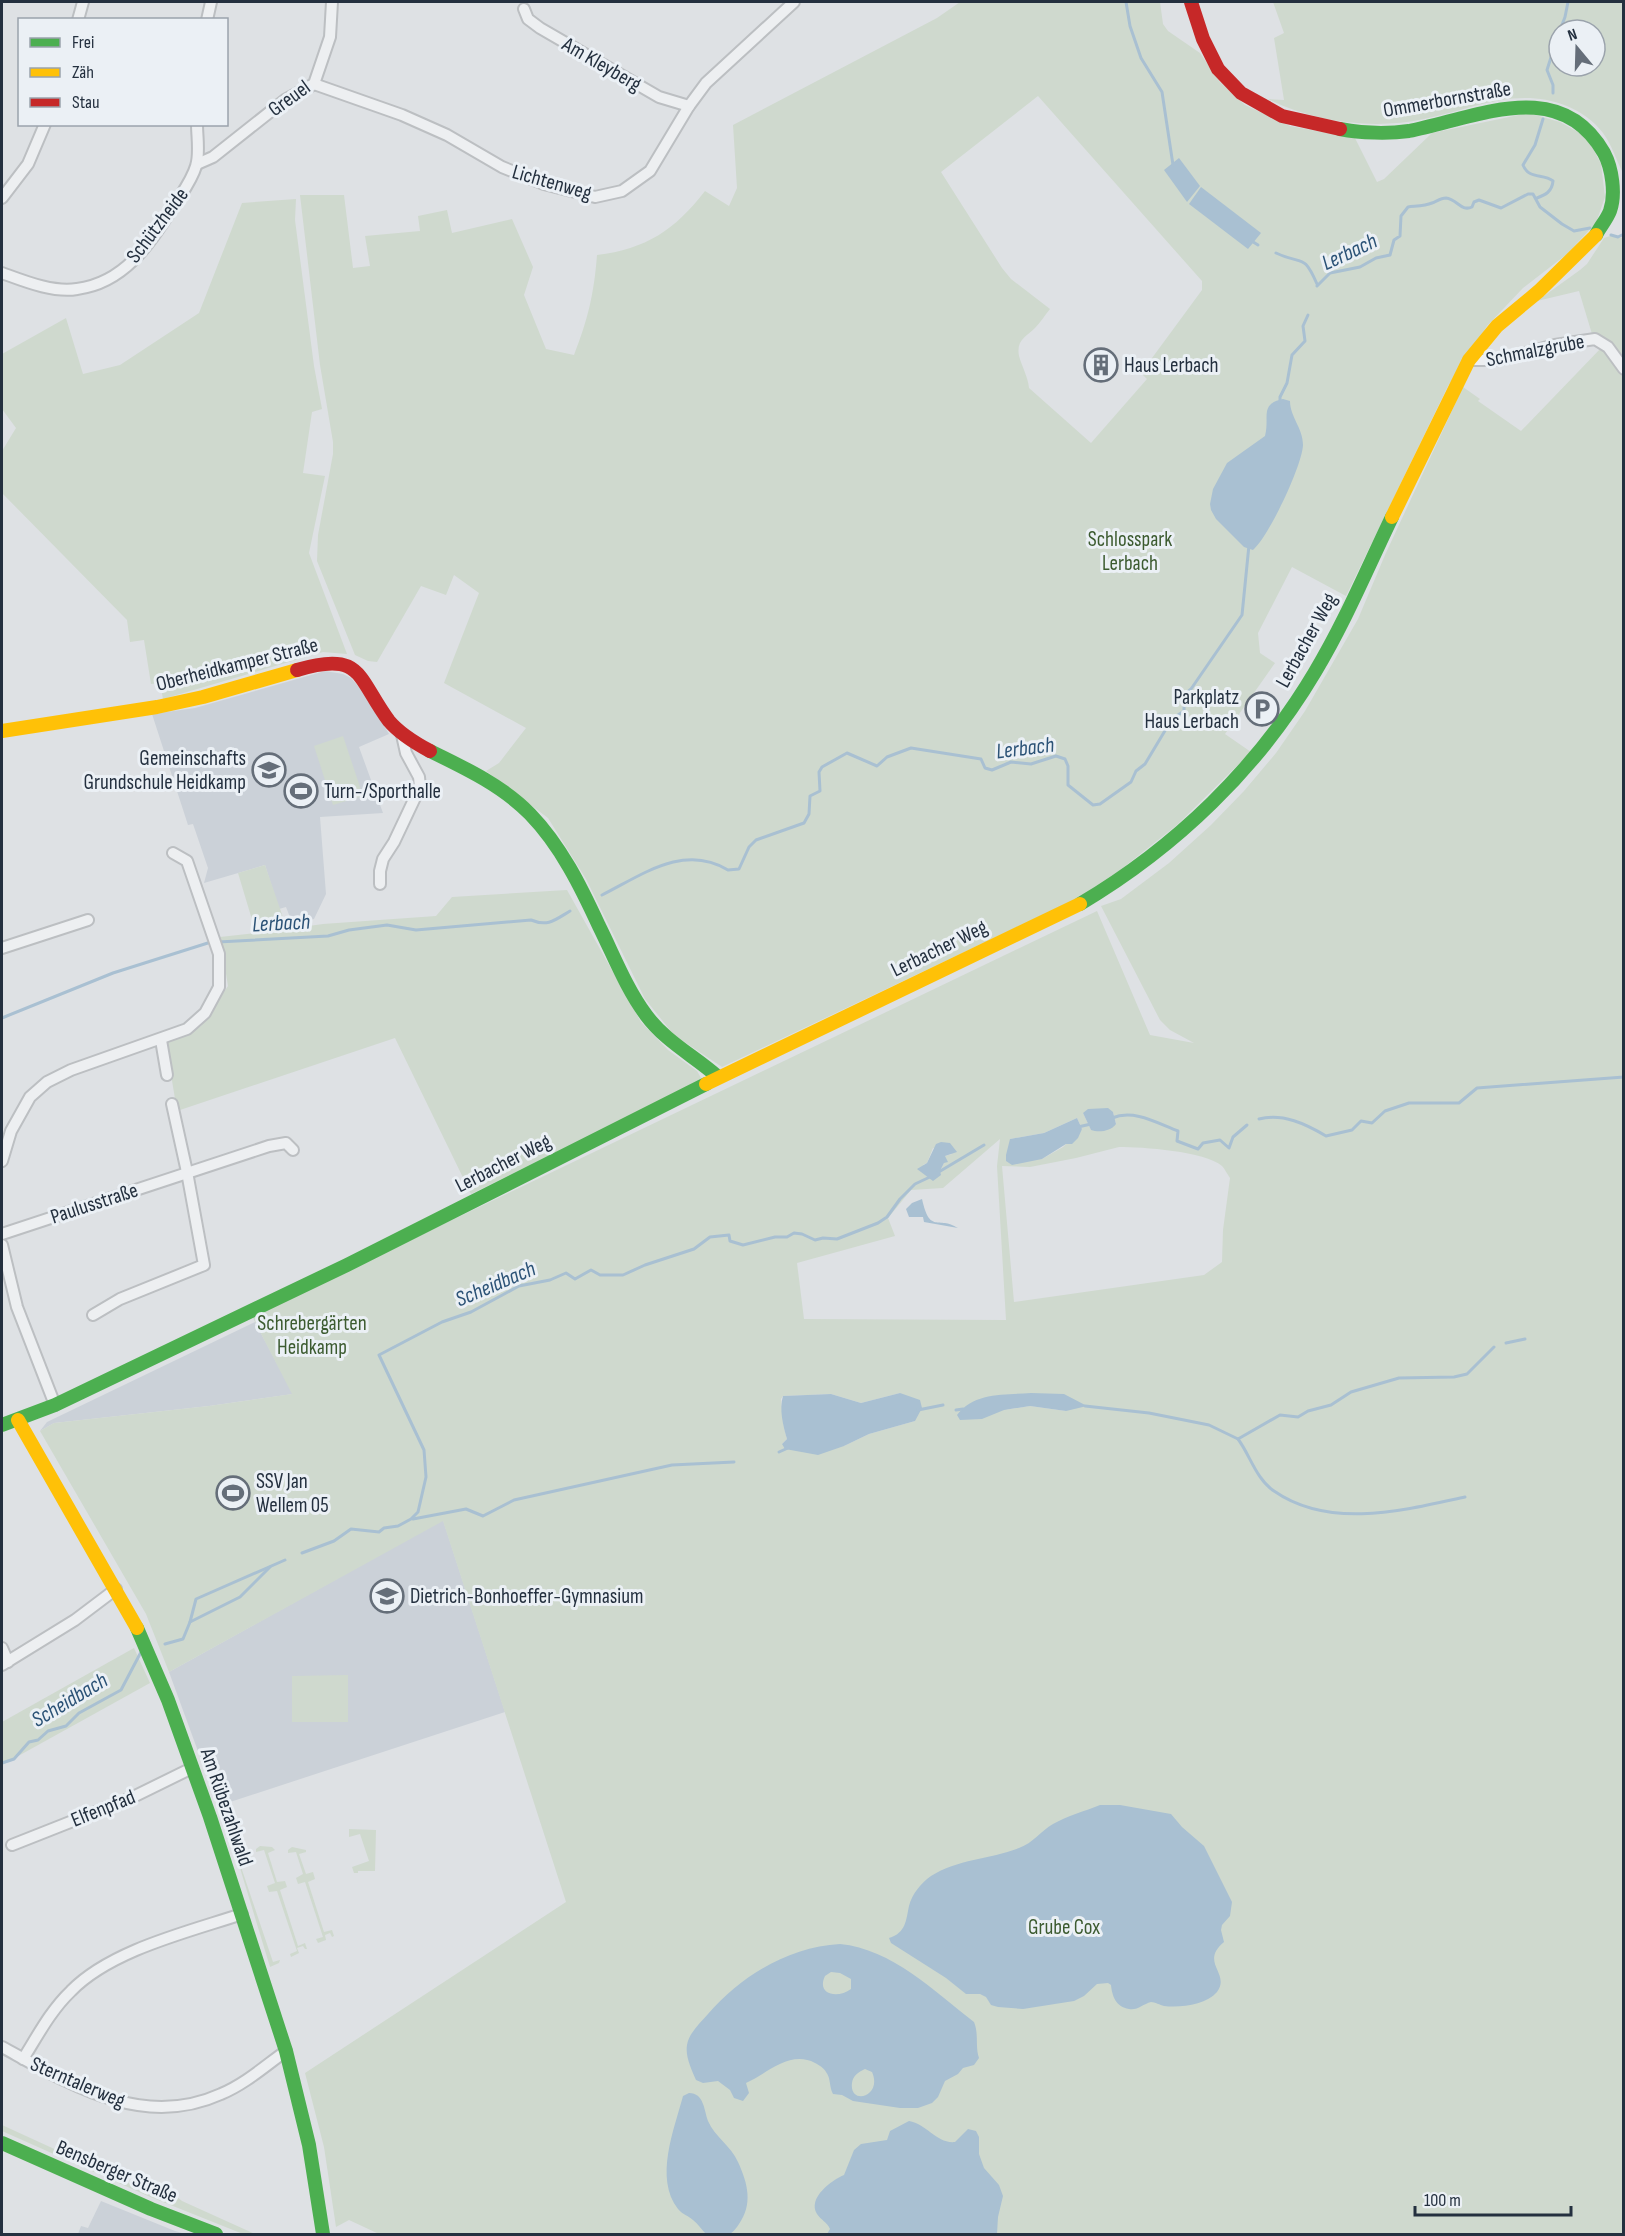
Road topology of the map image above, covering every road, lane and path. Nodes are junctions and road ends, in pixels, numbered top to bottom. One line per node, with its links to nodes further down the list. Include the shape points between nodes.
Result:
1 (83, 2): 7 (street)
2 (211, 2): 8 (street)
3 (332, 2): 9 (street, Greuel, via 330,37)
4 (794, 2): 10 (street, Lichtenweg, via 706,83)
5 (1191, 2): 14 (street, Ommerbornstraße, via 1218,69 1241,93 1282,116 1350,131 1407,131 1493,110 1530,106 1572,117 1595,137 1609,162)
6 (524, 9): 10 (street, Am Kleyberg, via 528,19 540,28 659,97)
7 (79, 18)
8 (207, 18)
9 (314, 84): 10 (street, Lichtenweg, via 402,115 447,135 502,167 544,184 595,197 622,191 650,171); 13 (street, Greuel, via 285,100 213,157)
10 (689, 106)
11 (44, 126): 15 (street, via 27,165)
12 (197, 126): 13 (street, Schützheide)
13 (197, 164): 16 (street, Schützheide, via 144,252 109,279 76,290 58,289)
14 (1618, 193): 17 (street, Lerbacher Weg, via 1595,236 1497,326)
15 (2, 198)
16 (2, 273)
17 (1469, 360): 18 (street, Schmalzgrube, via 1499,360 1595,339 1608,347); 27 (street, Lerbacher Weg, via 1345,617 1292,708 1224,792 1149,859 1098,895)
18 (1623, 369)
19 (2, 731): 20 (street, Oberheidkamper Straße, via 157,707 331,662 355,669)
20 (402, 735): 22 (street, via 420,787 383,859); 27 (street, Oberheidkamper Straße, via 483,778 531,815 565,859 634,999 651,1023)
21 (172, 853): 25 (street, via 187,861 219,954 219,987 205,1013 187,1029)
22 (380, 884)
23 (88, 920): 24 (street)
24 (2, 948)
25 (160, 1040): 26 (street); 30 (street, via 47,1082 30,1097 11,1131)
26 (167, 1075)
27 (718, 1077): 35 (street, Lerbacher Weg, via 347,1265)
28 (172, 1104): 31 (street)
29 (293, 1150): 31 (street, Paulusstraße, via 286,1143 269,1146)
30 (2, 1161)
31 (187, 1172): 32 (street, Paulusstraße); 34 (street, via 204,1265 120,1299)
32 (2, 1234)
33 (2, 1245): 35 (street, via 17,1307)
34 (93, 1315)
35 (54, 1405): 36 (street, Lerbacher Weg)
36 (18, 1420): 37 (street, Lerbacher Weg); 38 (street, Am Rübezahlwald)
37 (2, 1425)
38 (112, 1592): 40 (street); 41 (street, Am Rübezahlwald, via 154,1666)
39 (2, 1648): 40 (street)
40 (5, 1664)
41 (192, 1768): 42 (street, Elfenpfad, via 130,1798); 43 (street, Am Rübezahlwald)
42 (12, 1845)
43 (242, 1914): 45 (street, Am Rübezahlwald); 46 (street, via 132,1951 105,1966 66,1995)
44 (2, 2047): 46 (street, Sterntalerweg)
45 (286, 2051): 46 (street, Sterntalerweg, via 221,2094 188,2106 158,2108 104,2098); 49 (street, Am Rübezahlwald, via 309,2145)
46 (23, 2059)
47 (2, 2143): 48 (street, Bensberger Straße)
48 (216, 2235)
49 (323, 2235)

